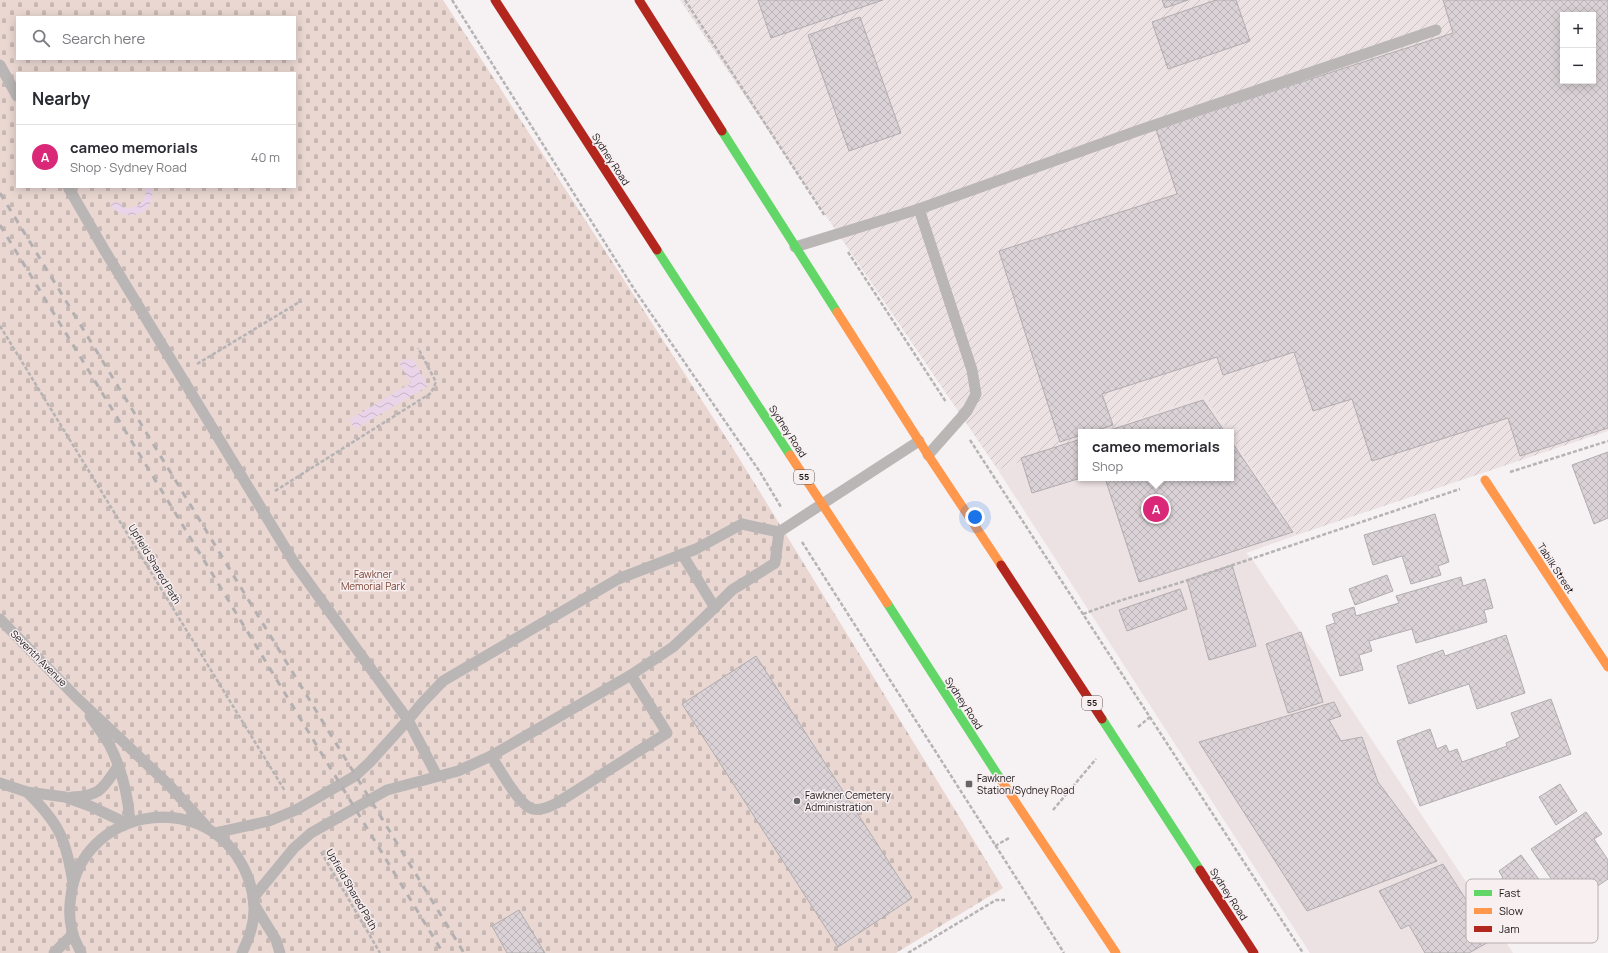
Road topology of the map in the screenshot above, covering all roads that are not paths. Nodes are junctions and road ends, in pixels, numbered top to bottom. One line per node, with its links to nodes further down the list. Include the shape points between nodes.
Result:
1 (495, 0): 12 (main road, Sydney Road / 55)
2 (639, 0): 8 (main road, Sydney Road / 55)
3 (1436, 30): 7 (lane, via 1144,128)
4 (0, 65): 5 (lane)
5 (16, 94)
6 (69, 188): 20 (lane, via 295,564)
7 (919, 209): 8 (lane); 10 (lane, via 972,370 976,394 967,411)
8 (796, 247): 9 (main road, Sydney Road / 55)
9 (919, 441): 10 (main road, Sydney Road / 55); 12 (lane)
10 (928, 455): 37 (main road, Sydney Road / 55)
11 (1486, 480): 17 (main road, Tabilk Street)
12 (822, 504): 13 (lane); 36 (main road, Sydney Road / 55)
13 (779, 532): 14 (lane, via 742,524); 15 (lane, via 775,563 732,590)
14 (682, 554): 15 (lane); 20 (lane, via 618,579 444,681)
15 (715, 608): 18 (lane, via 673,648)
16 (0, 619): 19 (lane, Seventh Avenue)
17 (1608, 667)
18 (631, 675): 21 (lane); 21 (lane, via 666,732 557,803 544,808 534,809 527,806 518,797)
19 (77, 698): 22 (lane, via 109,744); 28 (lane, via 169,785)
20 (408, 720): 23 (lane); 28 (lane, via 355,776 296,810 269,821)
21 (491, 756): 23 (lane, via 458,771)
22 (118, 766): 26 (lane, via 96,794 86,797); 27 (lane, via 127,794)
23 (437, 776): 30 (lane, via 387,790 311,834 294,848)
24 (0, 783): 25 (lane)
25 (26, 792): 26 (lane); 29 (lane, via 46,810 64,842)
26 (65, 797): 27 (lane)
27 (128, 823): 28 (lane, via 150,817 170,817 190,820); 29 (lane, via 108,833 92,848 81,864)
28 (212, 831): 30 (lane, via 234,851 247,873)
29 (73, 883): 31 (lane, via 69,909)
30 (254, 901): 34 (lane, via 252,930); 35 (lane, via 276,940)
31 (73, 934): 32 (lane); 33 (lane)
32 (54, 953)
33 (82, 953)
34 (242, 953)
35 (280, 953)
36 (1116, 953)
37 (1254, 953)

